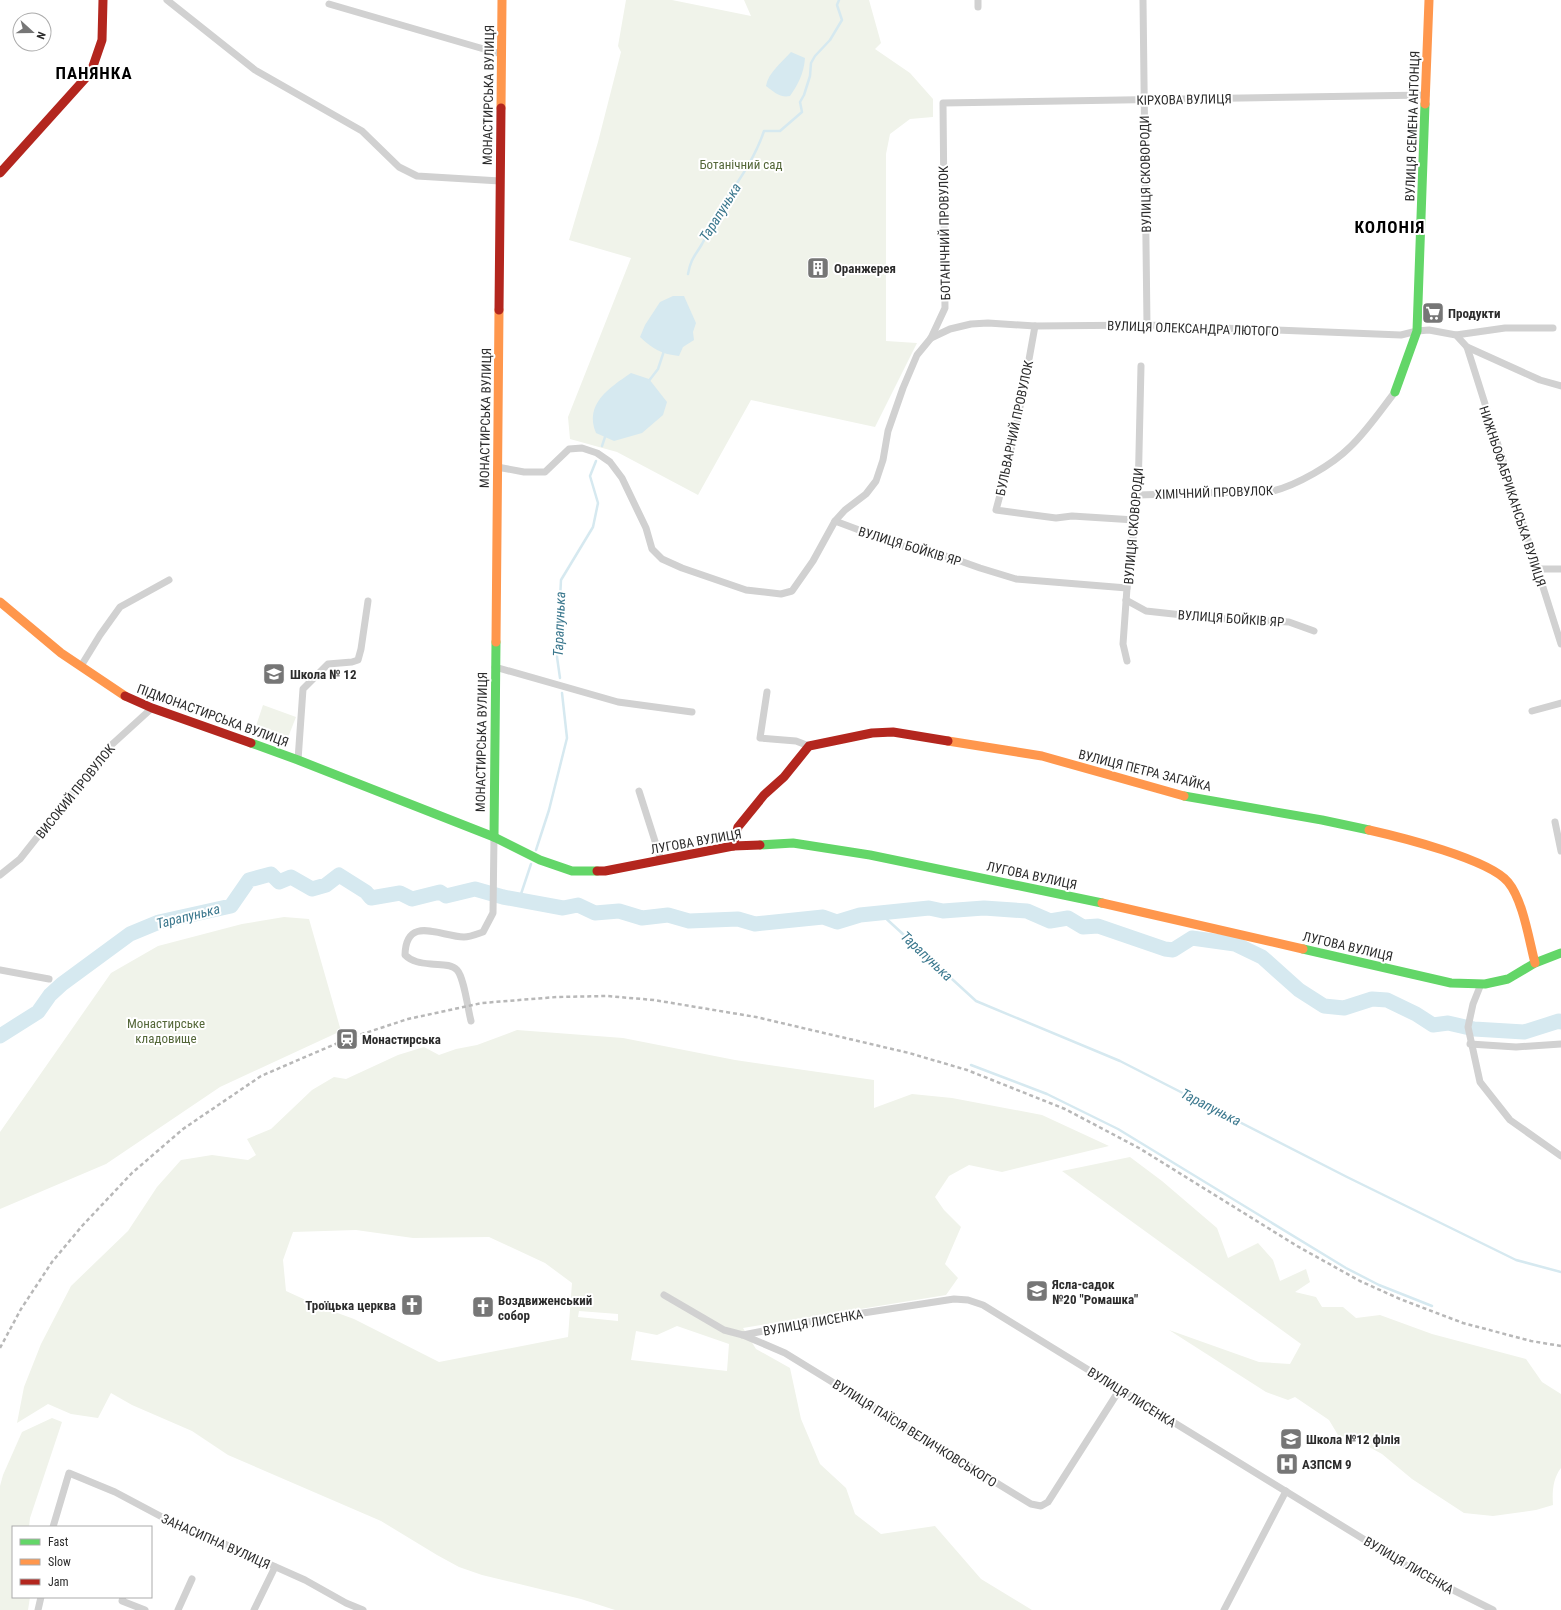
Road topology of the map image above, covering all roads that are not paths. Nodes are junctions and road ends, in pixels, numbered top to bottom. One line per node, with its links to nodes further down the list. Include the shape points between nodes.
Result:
1 (103, 0): 11 (street, via 102,40 91,72)
2 (167, 0): 12 (street, via 255,70 362,131 399,167 417,176)
3 (502, 0): 7 (street, МОНАСТИРСЬКА ВУЛИЦЯ)
4 (1144, 0): 9 (street, ВУЛИЦЯ СКОВОРОДИ)
5 (1429, 0): 8 (street, ВУЛИЦЯ СЕМЕНА АНТОНЦЯ)
6 (329, 4): 7 (street)
7 (501, 54): 12 (street, МОНАСТИРСЬКА ВУЛИЦЯ)
8 (1426, 95): 9 (street, КІРХОВА ВУЛИЦЯ); 16 (street, ВУЛИЦЯ СЕМЕНА АНТОНЦЯ)
9 (1144, 100): 10 (street, КІРХОВА ВУЛИЦЯ); 13 (street, ВУЛИЦЯ СКОВОРОДИ)
10 (943, 103): 18 (street, БОТАНІЧНИЙ ПРОВУЛОК, via 946,308)
11 (0, 173)
12 (500, 181): 23 (street, МОНАСТИРСЬКА ВУЛИЦЯ)
13 (1147, 325): 14 (street, ВУЛИЦЯ ОЛЕКСАНДРА ЛЮТОГО); 16 (street, ВУЛИЦЯ ОЛЕКСАНДРА ЛЮТОГО, via 1401,335)
14 (1035, 326): 18 (street, ВУЛИЦЯ ОЛЕКСАНДРА ЛЮТОГО, via 971,324 950,329); 25 (street, БУЛЬВАРНИЙ ПРОВУЛОК, via 1019,412 996,510 1056,518 1072,516)
15 (1553, 328): 17 (street, ВУЛИЦЯ ОЛЕКСАНДРА ЛЮТОГО, via 1504,328)
16 (1417, 331): 17 (street, ВУЛИЦЯ ОЛЕКСАНДРА ЛЮТОГО, via 1430,330); 22 (street, ВУЛИЦЯ СЕМЕНА АНТОНЦЯ)
17 (1456, 336): 19 (street)
18 (931, 338): 26 (street, БОТАНІЧНИЙ ПРОВУЛОК, via 917,355 903,388 888,431 884,460 876,481 866,494)
19 (1467, 347): 21 (street, via 1540,380); 27 (street, НИЖНЬОФАБРИКАНСЬКА ВУЛИЦЯ)
20 (1141, 366): 24 (street, ВУЛИЦЯ СКОВОРОДИ)
21 (1561, 386)
22 (1395, 392): 24 (street, ХІМІЧНИЙ ПРОВУЛОК, via 1350,448 1316,473 1282,489)
23 (497, 467): 26 (street, via 524,472 544,472 569,449 582,448 597,453 610,462 622,478 646,528 652,549 662,559 746,590 781,594 792,591 813,561); 38 (street, МОНАСТИРСЬКА ВУЛИЦЯ)
24 (1138, 495): 25 (street, ВУЛИЦЯ СКОВОРОДИ)
25 (1135, 520): 30 (street, ВУЛИЦЯ СКОВОРОДИ)
26 (835, 521): 30 (street, ВУЛИЦЯ БОЙКІВ ЯР, via 899,545 949,557 1016,579)
27 (1536, 569): 28 (street); 35 (street, НИЖНЬОФАБРИКАНСЬКА ВУЛИЦЯ)
28 (1561, 569)
29 (169, 580): 37 (street, via 120,607)
30 (1127, 588): 31 (street, ВУЛИЦЯ СКОВОРОДИ)
31 (1126, 600): 34 (street, ВУЛИЦЯ БОЙКІВ ЯР, via 1146,611 1210,618 1289,622); 36 (street, ВУЛИЦЯ СКОВОРОДИ, via 1123,644)
32 (368, 601): 45 (street, ПІДМОНАСТИРСЬКА ВУЛИЦЯ, via 358,660 328,664 303,689)
33 (0, 602): 37 (street, ПІДМОНАСТИРСЬКА ВУЛИЦЯ, via 61,653)
34 (1314, 630)
35 (1561, 644)
36 (1127, 661)
37 (81, 666): 41 (street, ПІДМОНАСТИРСЬКА ВУЛИЦЯ, via 128,698)
38 (495, 667): 43 (street, via 618,702); 48 (street, МОНАСТИРСЬКА ВУЛИЦЯ)
39 (767, 692): 44 (street, via 760,738 796,741)
40 (1561, 703): 42 (street)
41 (152, 708): 45 (street, ПІДМОНАСТИРСЬКА ВУЛИЦЯ); 52 (street, ВИСОКИЙ ПРОВУЛОК, via 107,749 20,859)
42 (1532, 711)
43 (692, 712)
44 (809, 746): 49 (street, via 738,827); 54 (street, ВУЛИЦЯ ПЕТРА ЗАГАЙКА, via 872,733 893,732 1042,756 1181,795 1322,820 1393,836 1474,861 1501,875 1509,883 1521,907)
45 (298, 760): 48 (street, ПІДМОНАСТИРСЬКА ВУЛИЦЯ)
46 (639, 791): 51 (street)
47 (1555, 822): 50 (street)
48 (494, 837): 51 (street, ЛУГОВА ВУЛИЦЯ, via 540,860 572,871 605,871); 58 (street, via 493,907 483,932 466,937 422,930 407,938 405,946 405,955 420,963 450,966 458,970)
49 (733, 846): 51 (street, ЛУГОВА ВУЛИЦЯ); 57 (street, ЛУГОВА ВУЛИЦЯ, via 793,843 870,854 1059,893 1451,983)
50 (1561, 851)
51 (661, 860)
52 (0, 875)
53 (1561, 953): 54 (street, ЛУГОВА ВУЛИЦЯ)
54 (1535, 963): 57 (street, ЛУГОВА ВУЛИЦЯ, via 1508,979)
55 (0, 970): 56 (street)
56 (49, 979)
57 (1481, 984): 59 (street, via 1468,1027)
58 (471, 1021)
59 (1470, 1044): 60 (street, via 1516,1047); 61 (street, via 1480,1082 1510,1120)
60 (1561, 1044)
61 (1561, 1156)
62 (664, 1295): 63 (street, ВУЛИЦЯ ПАЇСІЯ ВЕЛИЧКОВСЬКОГО, via 724,1330)
63 (743, 1334): 64 (street, ВУЛИЦЯ ЛИСЕНКА, via 954,1298 968,1300 983,1305); 64 (street, ВУЛИЦЯ ПАЇСІЯ ВЕЛИЧКОВСЬКОГО, via 786,1353 1031,1504 1041,1506 1048,1502)
64 (1120, 1389): 65 (street, ВУЛИЦЯ ЛИСЕНКА)
65 (1286, 1492): 76 (street); 77 (street, ВУЛИЦЯ ЛИСЕНКА, via 1417,1572)
66 (53, 1526): 67 (street, ЗАНАСИПНА ВУЛИЦЯ, via 69,1474 116,1492 179,1526)
67 (275, 1567): 74 (street); 75 (street, ЗАНАСИПНА ВУЛИЦЯ)
68 (192, 1579): 73 (street)
69 (41, 1598): 71 (street)
70 (123, 1598): 72 (street, via 122,1601)
71 (38, 1610)
72 (146, 1610)
73 (178, 1610)
74 (254, 1610)
75 (362, 1610)
76 (1224, 1610)
77 (1493, 1610)

